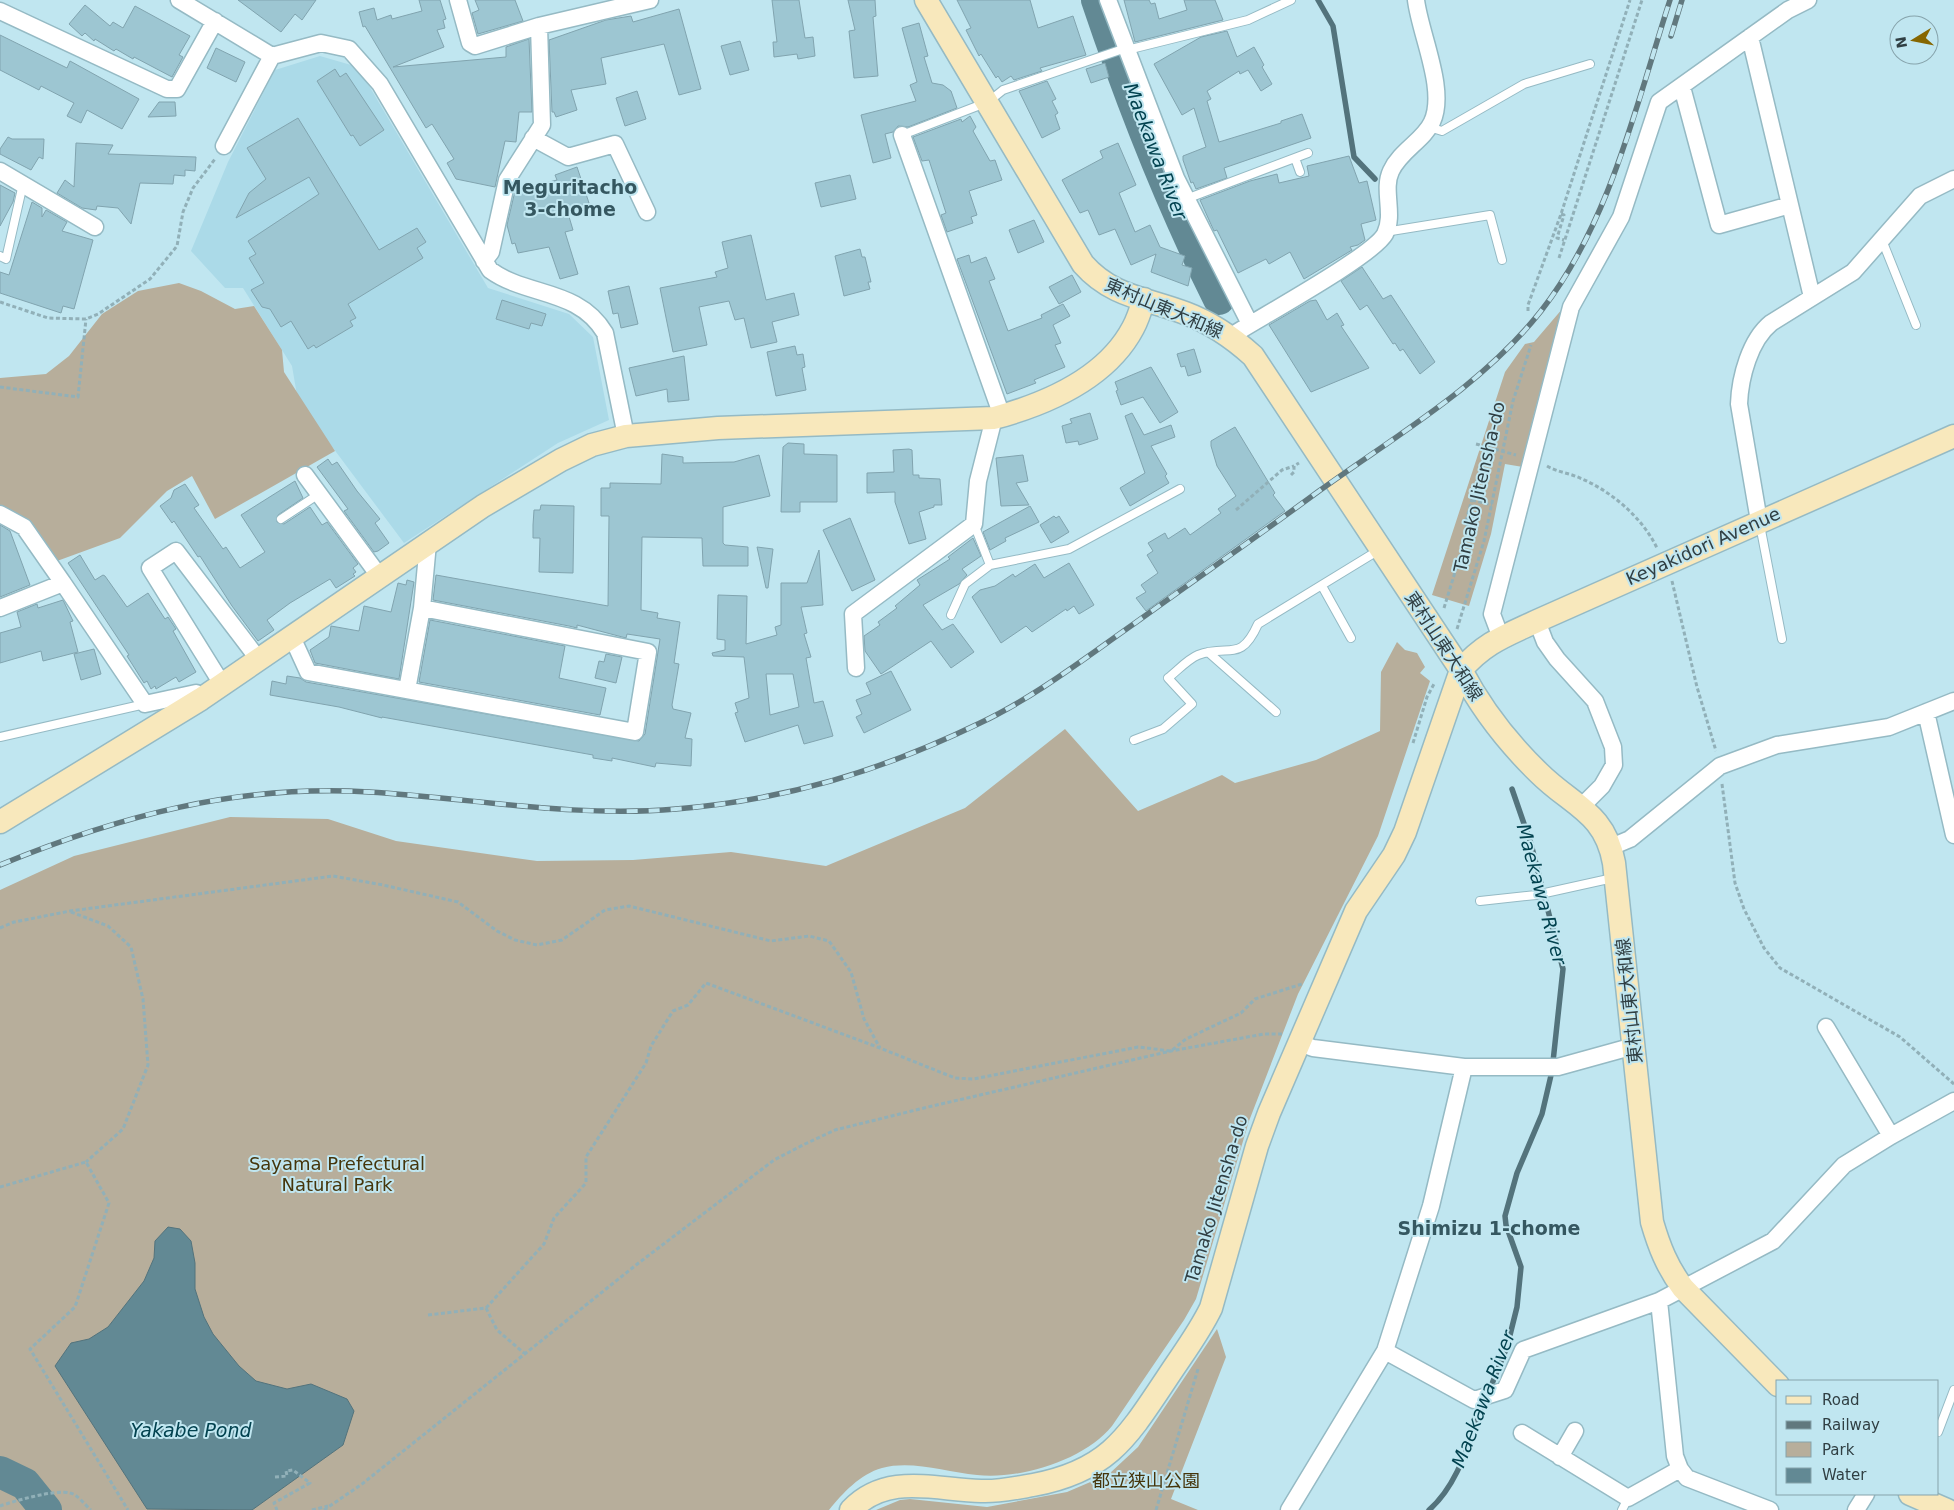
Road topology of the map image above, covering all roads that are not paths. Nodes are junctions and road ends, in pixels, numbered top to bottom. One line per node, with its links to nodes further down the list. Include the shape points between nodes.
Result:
1 (179, 0): 10 (street)
2 (458, 0): 11 (street, via 470,43 475,46)
3 (650, 0): 11 (street)
4 (926, 0): 17 (street, 東村山東大和線)
5 (1108, 0): 13 (street)
6 (1291, 0): 13 (lane, via 1248,20)
7 (1416, 0): 18 (street, via 1435,88 1435,112)
8 (1808, 0): 12 (street)
9 (0, 11): 10 (street, via 167,88 177,88)
10 (215, 21): 14 (street)
11 (539, 26): 20 (street, via 542,125)
12 (1750, 37): 16 (street); 29 (street)
13 (1127, 49): 17 (lane, via 1003,90); 28 (street)
14 (272, 56): 21 (street); 36 (street, via 321,43 349,49 380,84)
15 (1590, 64): 18 (lane, via 1524,84 1442,131)
16 (1682, 87): 29 (street, via 1719,225); 64 (street, via 1659,102 1621,217 1571,307 1492,614)
17 (988, 102): 19 (lane); 38 (street, 東村山東大和線, via 1083,264 1096,279 1122,293)
18 (1429, 127): 32 (street, via 1390,172)
19 (902, 135): 42 (street)
20 (533, 138): 30 (street, via 568,157 615,144); 36 (street, via 507,180 491,252)
21 (224, 146)
22 (1308, 153): 23 (lane)
23 (1295, 158): 25 (lane); 28 (lane)
24 (0, 171): 27 (street)
25 (1300, 172)
26 (1954, 179): 33 (street, via 1920,196)
27 (23, 184): 31 (street); 34 (lane, via 6,259)
28 (1185, 199): 39 (street)
29 (1790, 205): 37 (street)
30 (647, 212)
31 (95, 227)
32 (1386, 232): 35 (lane, via 1490,215); 39 (street, via 1378,243 1347,265)
33 (1882, 240): 37 (street, via 1853,272); 40 (lane)
34 (0, 256)
35 (1502, 260)
36 (484, 261): 43 (street, via 499,276 564,298 598,321 605,333)
37 (1812, 297): 50 (street, via 1761,331 1754,343 1740,392)
38 (1144, 299): 41 (street, 東村山東大和線, via 1199,318); 42 (street, via 1133,329 1113,354 1084,380 1059,396)
39 (1250, 324): 41 (street)
40 (1916, 325)
41 (1231, 336): 53 (street, 東村山東大和線, via 1254,356 1273,382)
42 (998, 417): 43 (street, via 718,428); 51 (street, via 978,481)
43 (626, 436): 52 (street, via 592,445 561,460)
44 (1954, 436): 50 (street, Keyakidori Avenue)
45 (305, 475): 47 (street)
46 (1180, 489): 54 (lane, via 1069,550)
47 (319, 494): 49 (lane); 55 (street)
48 (0, 514): 56 (street, via 24,527)
49 (281, 519)
50 (1759, 521): 61 (street, Keyakidori Avenue); 65 (lane)
51 (974, 524): 54 (lane); 68 (street, via 853,614)
52 (428, 543): 55 (street); 59 (street)
53 (1380, 549): 57 (lane); 69 (street, 東村山東大和線)
54 (990, 566): 60 (lane, via 965,584)
55 (380, 577): 62 (street)
56 (63, 583): 58 (street); 74 (street)
57 (1322, 586): 63 (lane); 66 (lane, via 1258,624 1251,638 1238,650)
58 (0, 608)
59 (422, 608): 71 (street); 71 (street, via 648,652 635,732)
60 (951, 615)
61 (1537, 621): 64 (street, Keyakidori Avenue); 79 (street, via 1545,642 1557,659 1595,701 1613,747 1614,765 1602,786)
62 (292, 637): 67 (street); 71 (street, via 308,672)
63 (1351, 638)
64 (1501, 638): 69 (street, Keyakidori Avenue, via 1483,647)
65 (1782, 639)
66 (1208, 652): 75 (lane); 78 (lane, via 1196,655 1168,678 1192,704 1163,729)
67 (259, 660): 70 (street); 70 (street, via 176,551 150,568)
68 (856, 668)
69 (1461, 670): 79 (street, 東村山東大和線, via 1474,695 1497,726 1538,773); 86 (street, via 1405,832 1394,855 1356,911)
70 (222, 684): 72 (street)
71 (407, 690)
72 (201, 699): 74 (street, via 196,693); 80 (street)
73 (1954, 701): 76 (street)
74 (145, 704): 77 (lane)
75 (1276, 712)
76 (1926, 712): 81 (street); 82 (street, via 1889,727 1777,745 1720,766 1630,839)
77 (0, 737)
78 (1134, 740)
79 (1580, 808): 82 (street, 東村山東大和線, via 1595,818)
80 (0, 822)
81 (1954, 835)
82 (1612, 847): 83 (street, 東村山東大和線)
83 (1615, 877): 84 (lane, via 1536,895); 87 (street, 東村山東大和線)
84 (1480, 901)
85 (1826, 1027): 90 (street)
86 (1294, 1040): 88 (street, via 1314,1048); 104 (street, via 1257,1146 1211,1308 1151,1402 1115,1449 1081,1472 1045,1482 994,1491 901,1485 875,1494)
87 (1634, 1046): 88 (street, via 1550,1067); 91 (street, 東村山東大和線, via 1652,1222 1661,1252)
88 (1464, 1068): 93 (street, via 1431,1206)
89 (1954, 1102): 90 (street)
90 (1891, 1136): 91 (street, via 1844,1165 1773,1241)
91 (1683, 1288): 92 (street); 94 (street, 東村山東大和線)
92 (1659, 1301): 93 (street, via 1523,1350 1504,1390 1474,1400); 100 (street, via 1675,1456)
93 (1385, 1351): 105 (street)
94 (1776, 1383)
95 (1954, 1390): 96 (lane)
96 (1939, 1429)
97 (1575, 1431): 99 (street)
98 (1522, 1433): 99 (street)
99 (1560, 1457): 103 (street)
100 (1680, 1470): 103 (street); 106 (street, via 1687,1478)
101 (1865, 1495): 107 (street)
102 (1914, 1495): 108 (street)
103 (1625, 1504)
104 (851, 1510)
105 (1289, 1510)
106 (1770, 1510)
107 (1856, 1510)
108 (1947, 1510)

